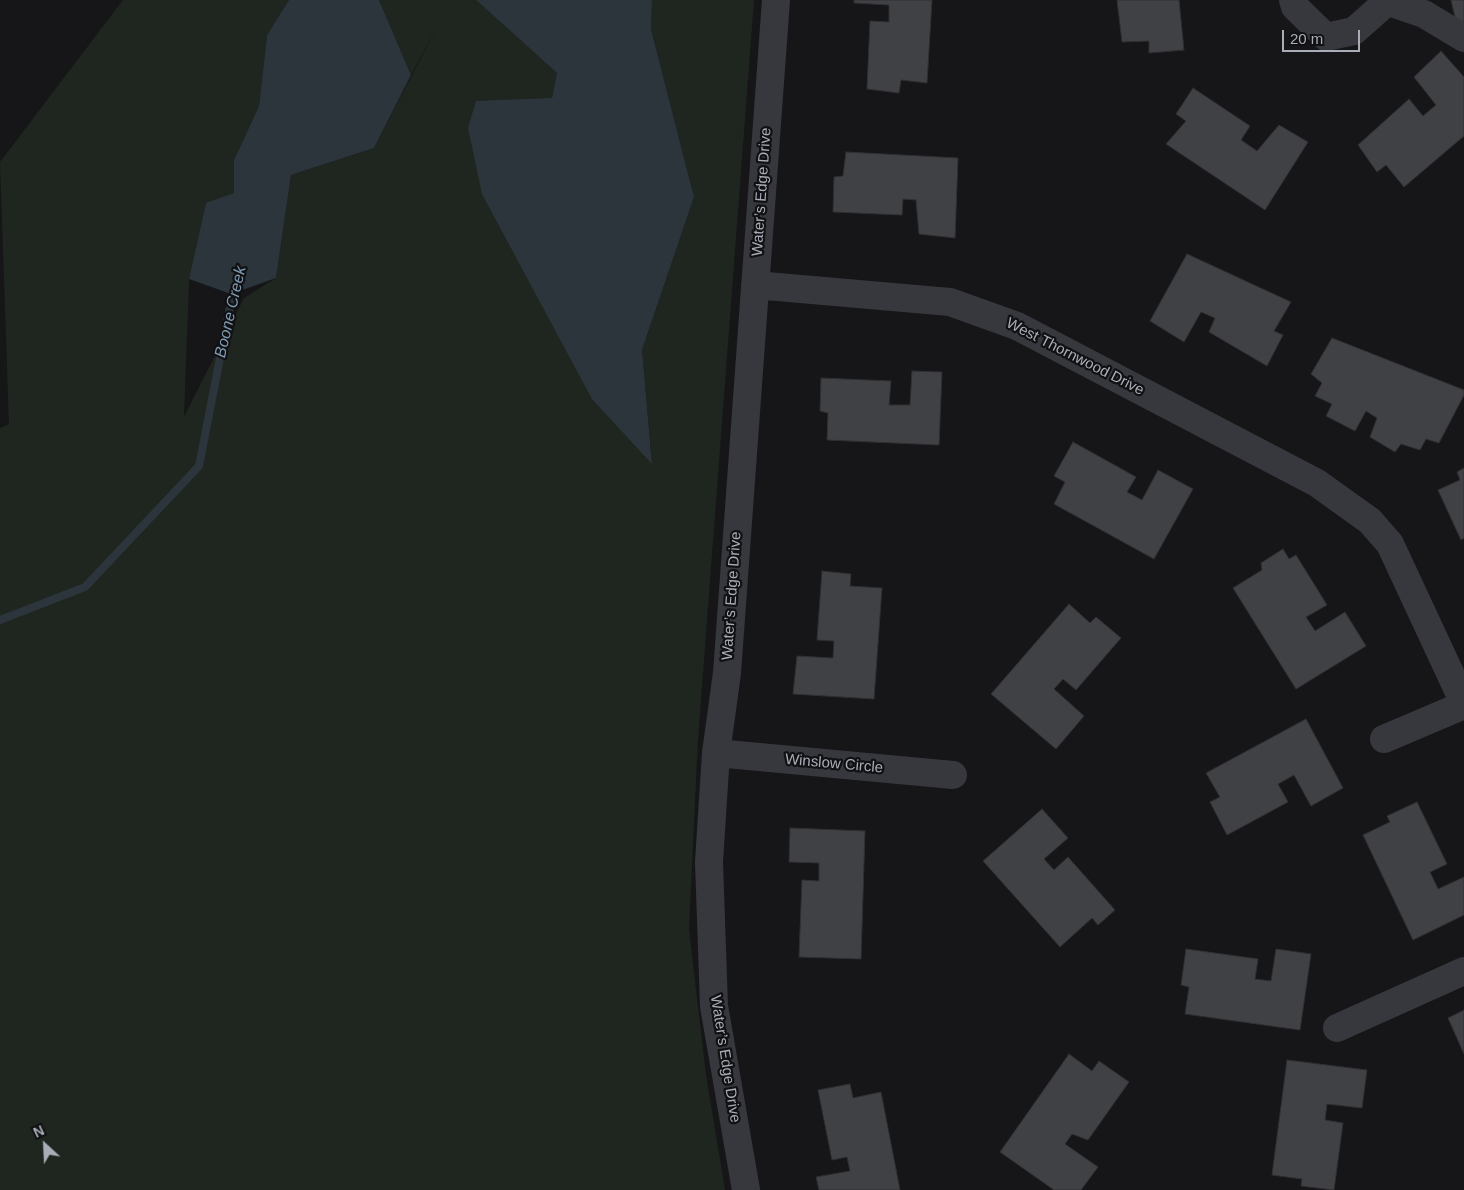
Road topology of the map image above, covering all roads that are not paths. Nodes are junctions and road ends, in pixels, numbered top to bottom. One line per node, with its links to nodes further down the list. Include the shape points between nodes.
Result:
1 (776, 0): 5 (street, Water’s Edge Drive)
2 (1293, 0): 3 (street, via 1295,7 1326,37 1354,31)
3 (1389, 1): 4 (street, via 1424,14)
4 (1464, 38)
5 (755, 285): 6 (street, West Thornwood Drive, via 950,302 1017,326 1317,483 1370,521 1390,544); 8 (street, Water’s Edge Drive, via 727,673)
6 (1464, 704): 7 (street)
7 (1384, 740)
8 (716, 752): 9 (street, Winslow Circle); 12 (street, Water’s Edge Drive, via 709,862 714,1006)
9 (953, 775)
10 (1464, 971): 11 (street)
11 (1337, 1028)
12 (746, 1190)

